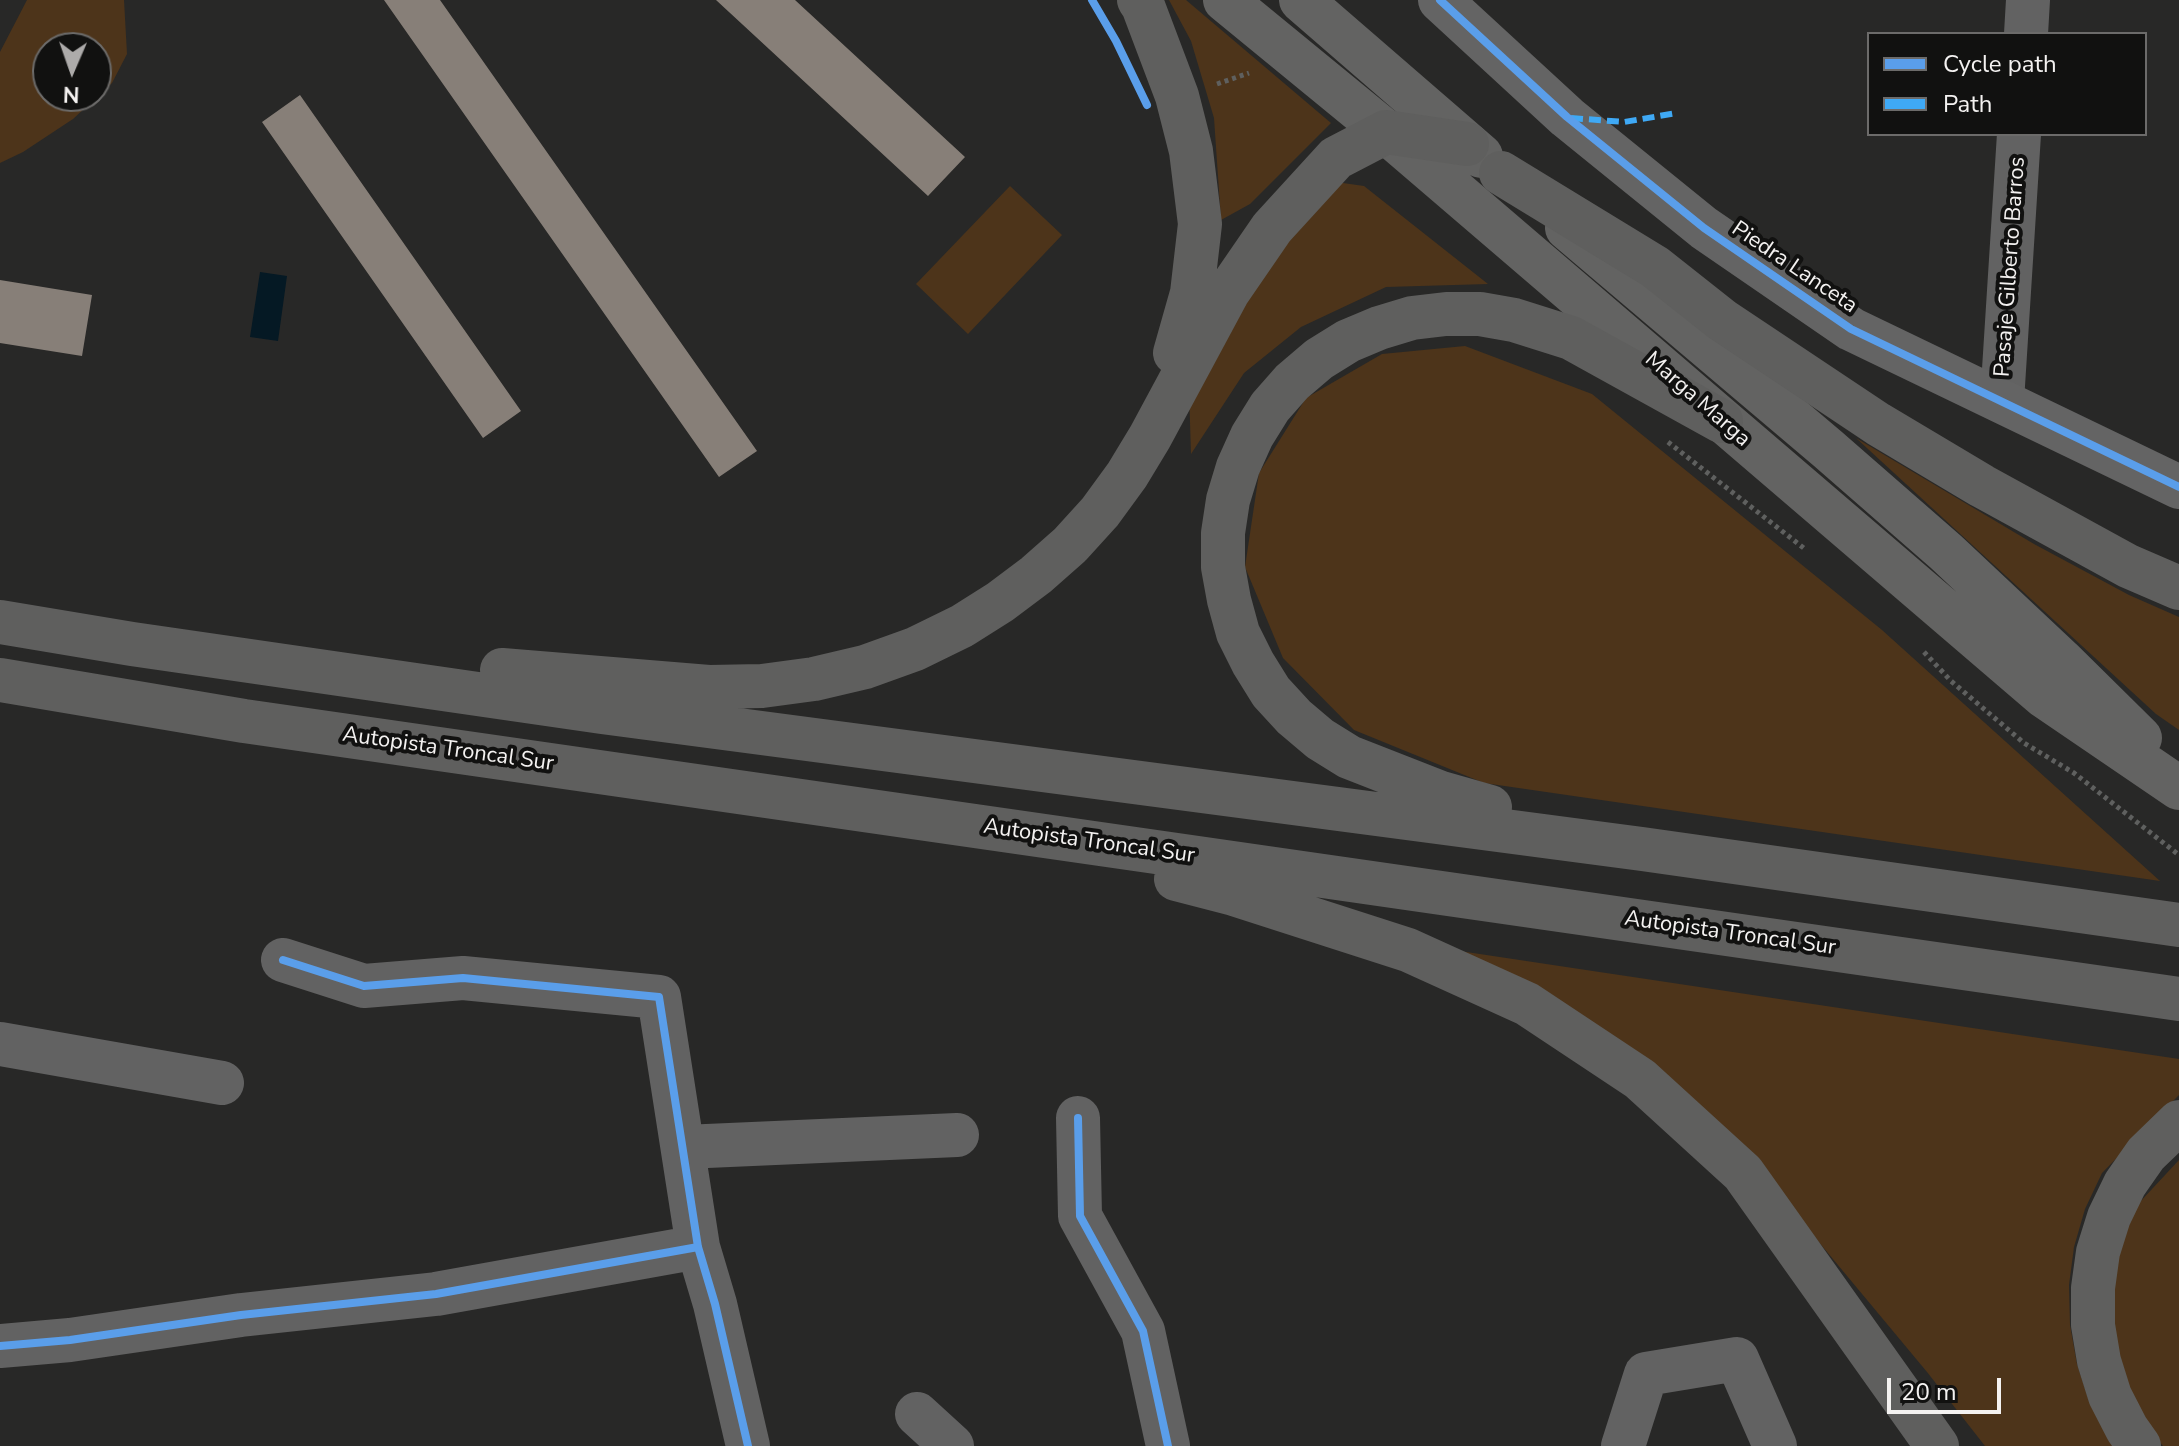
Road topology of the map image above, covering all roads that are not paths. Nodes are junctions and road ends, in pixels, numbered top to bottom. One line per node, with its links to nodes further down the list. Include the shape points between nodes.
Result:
1 (1139, 0): 13 (highway, via 1177,96 1191,151 1200,224 1192,293)
2 (1225, 0): 7 (main road, Marga Marga)
3 (1301, 0): 9 (main road)
4 (1440, 0): 11 (street, Piedra Lanceta, via 1567,117 1704,228 1851,329)
5 (2028, 0): 6 (street)
6 (2026, 32)
7 (1386, 132): 9 (highway); 12 (main road, Marga Marga); 13 (highway, via 1336,158 1272,228 1228,292)
8 (2019, 136): 11 (street, Pasaje Gilberto Barros)
9 (1467, 144): 10 (main road)
10 (1501, 173): 15 (highway, via 1655,267 1722,320 1878,424 2115,559); 19 (main road, via 1946,552)
11 (2002, 401): 14 (street, Piedra Lanceta)
12 (1721, 421): 20 (main road, Marga Marga, via 2044,696); 22 (highway, via 1571,338 1480,314 1412,318 1348,341 1292,382 1252,436 1228,500 1223,567 1238,633 1271,692 1320,739 1349,757 1441,793)
13 (1150, 437): 17 (highway, via 1090,523 1000,602 915,649 814,679 709,687)
14 (2179, 487)
15 (2179, 588)
16 (0, 622): 17 (highway)
17 (132, 644): 22 (highway, via 617,714)
18 (0, 680): 21 (highway, Autopista Troncal Sur, via 244,721)
19 (2179, 776)
20 (2179, 788)
21 (949, 822): 25 (highway, Autopista Troncal Sur); 40 (highway, via 1234,894 1408,950 1527,1004 1640,1079 1743,1173)
22 (1642, 849): 23 (highway)
23 (2179, 925)
24 (283, 960): 31 (street, via 364,986 463,978 659,997)
25 (2179, 999)
26 (0, 1044): 27 (street)
27 (222, 1083)
28 (1078, 1118): 37 (street, via 1080,1216 1143,1331)
29 (2179, 1122): 41 (highway, via 2125,1184 2098,1252 2093,1288 2099,1361 2110,1396)
30 (957, 1135): 31 (street)
31 (684, 1147): 32 (street)
32 (698, 1247): 33 (street, via 436,1294); 35 (street)
33 (0, 1346)
34 (917, 1414): 36 (street)
35 (748, 1446)
36 (952, 1446)
37 (1168, 1446)
38 (1623, 1446): 39 (street, via 1646,1374 1737,1359)
39 (1775, 1446)
40 (1937, 1446)
41 (2139, 1446)

